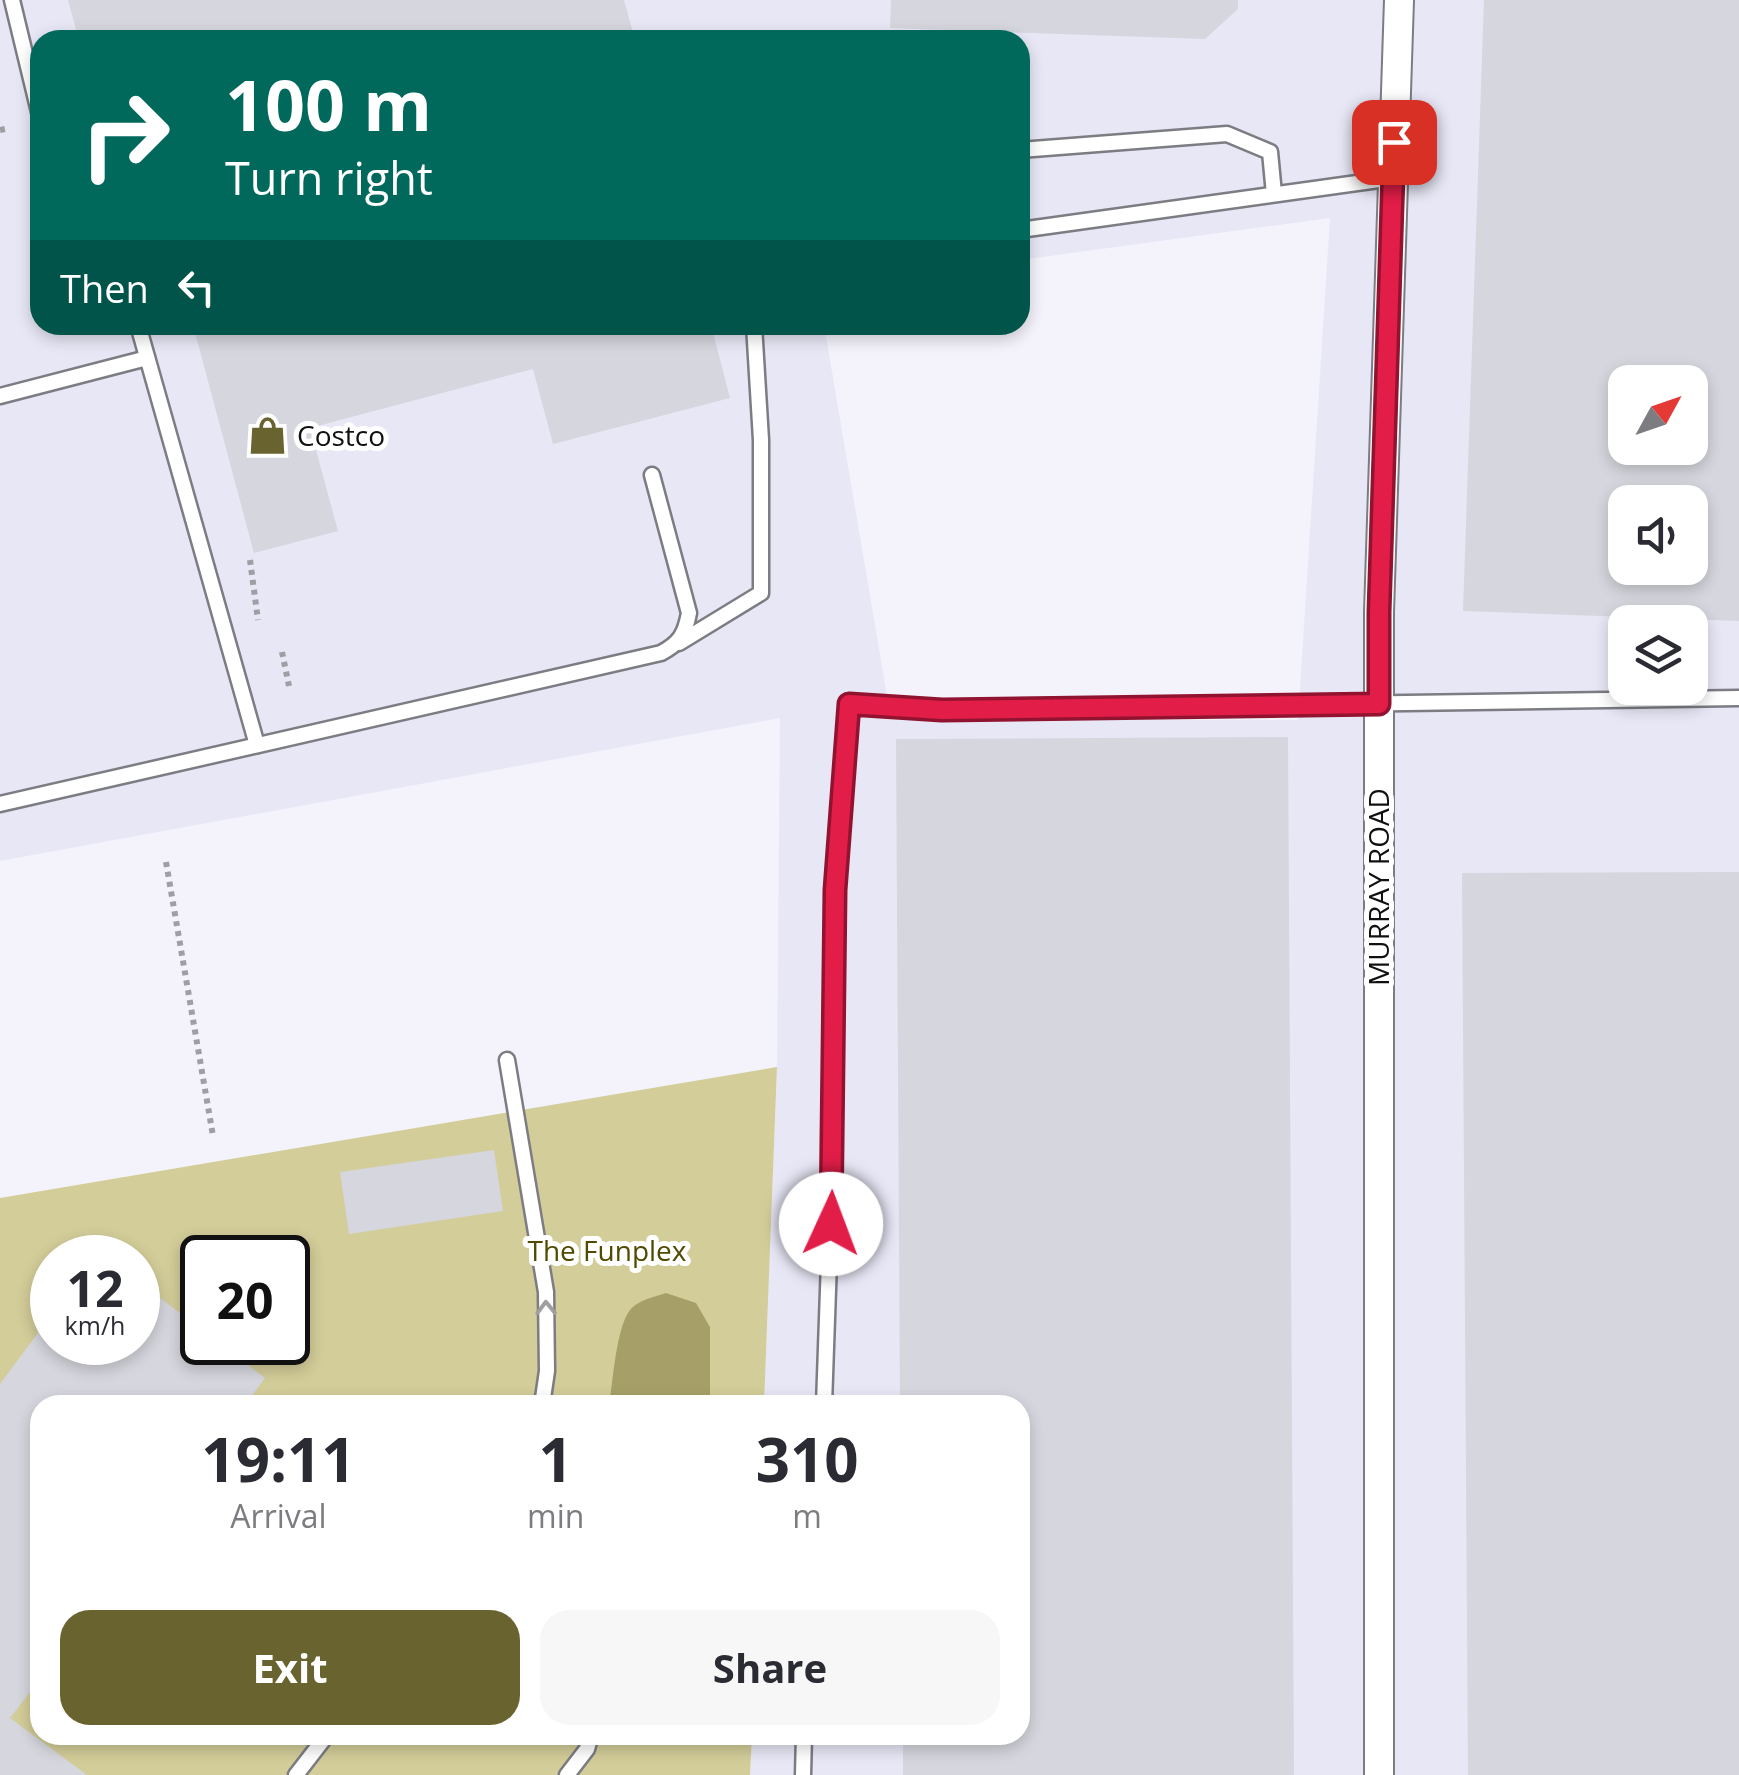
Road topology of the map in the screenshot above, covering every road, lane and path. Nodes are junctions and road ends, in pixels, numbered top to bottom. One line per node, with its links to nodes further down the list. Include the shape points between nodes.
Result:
1 (12, 0): 3 (lane)
2 (1399, 0): 5 (street, MURRAY ROAD)
3 (30, 75)
4 (1030, 149): 6 (lane, via 1227,134 1270,152)
5 (1393, 178): 6 (lane); 19 (street, MURRAY ROAD)
6 (1274, 194): 7 (lane)
7 (1030, 229)
8 (141, 335): 10 (lane)
9 (755, 335): 15 (lane, via 761,593)
10 (147, 358): 11 (lane); 20 (lane)
11 (0, 396)
12 (652, 475): 15 (lane, via 689,613)
13 (250, 560): 14 (path)
14 (258, 620)
15 (676, 645): 20 (lane)
16 (282, 652): 17 (path)
17 (290, 686)
18 (1739, 698): 19 (lane)
19 (1379, 704): 26 (lane, via 942,710 849,704 835,890); 33 (street, MURRAY ROAD)
20 (257, 745): 21 (lane)
21 (0, 804)
22 (166, 862): 24 (path)
23 (507, 1060): 25 (lane, one-way to 23, via 546,1292)
24 (212, 1136)
25 (543, 1395)
26 (824, 1395)
27 (319, 1745): 30 (lane)
28 (588, 1745): 31 (lane)
29 (804, 1745): 32 (lane)
30 (296, 1775)
31 (568, 1775)
32 (803, 1775)
33 (1379, 1775)

